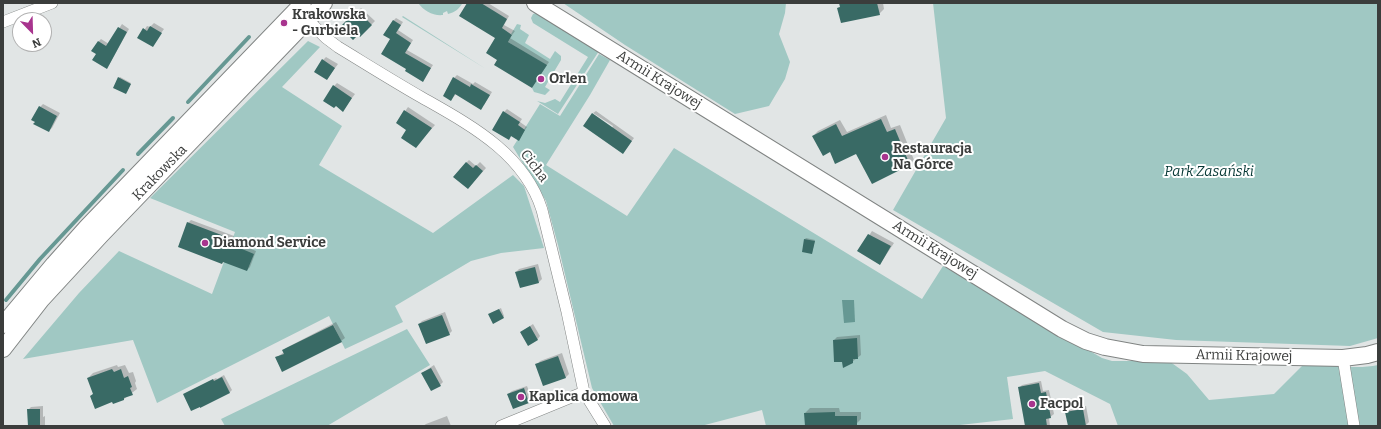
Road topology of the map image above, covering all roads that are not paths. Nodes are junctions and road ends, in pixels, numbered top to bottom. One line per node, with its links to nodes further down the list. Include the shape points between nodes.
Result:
1 (52, 3): 6 (street)
2 (304, 3): 7 (street, Krakowska, via 87,227)
3 (324, 3): 5 (street, Krakowska)
4 (535, 3): 10 (street, Armii Krajowej, via 1086,342 1142,354)
5 (308, 19): 8 (street, Krakowska, via 101,235 41,300); 11 (street, Cicha, via 338,47 483,134 507,154 524,173 538,196 542,210)
6 (3, 22)
7 (3, 325)
8 (3, 348)
9 (1378, 352): 10 (street, Armii Krajowej)
10 (1343, 358): 14 (street)
11 (584, 392): 12 (street); 13 (street, Cicha)
12 (501, 426)
13 (605, 426)
14 (1354, 426)

